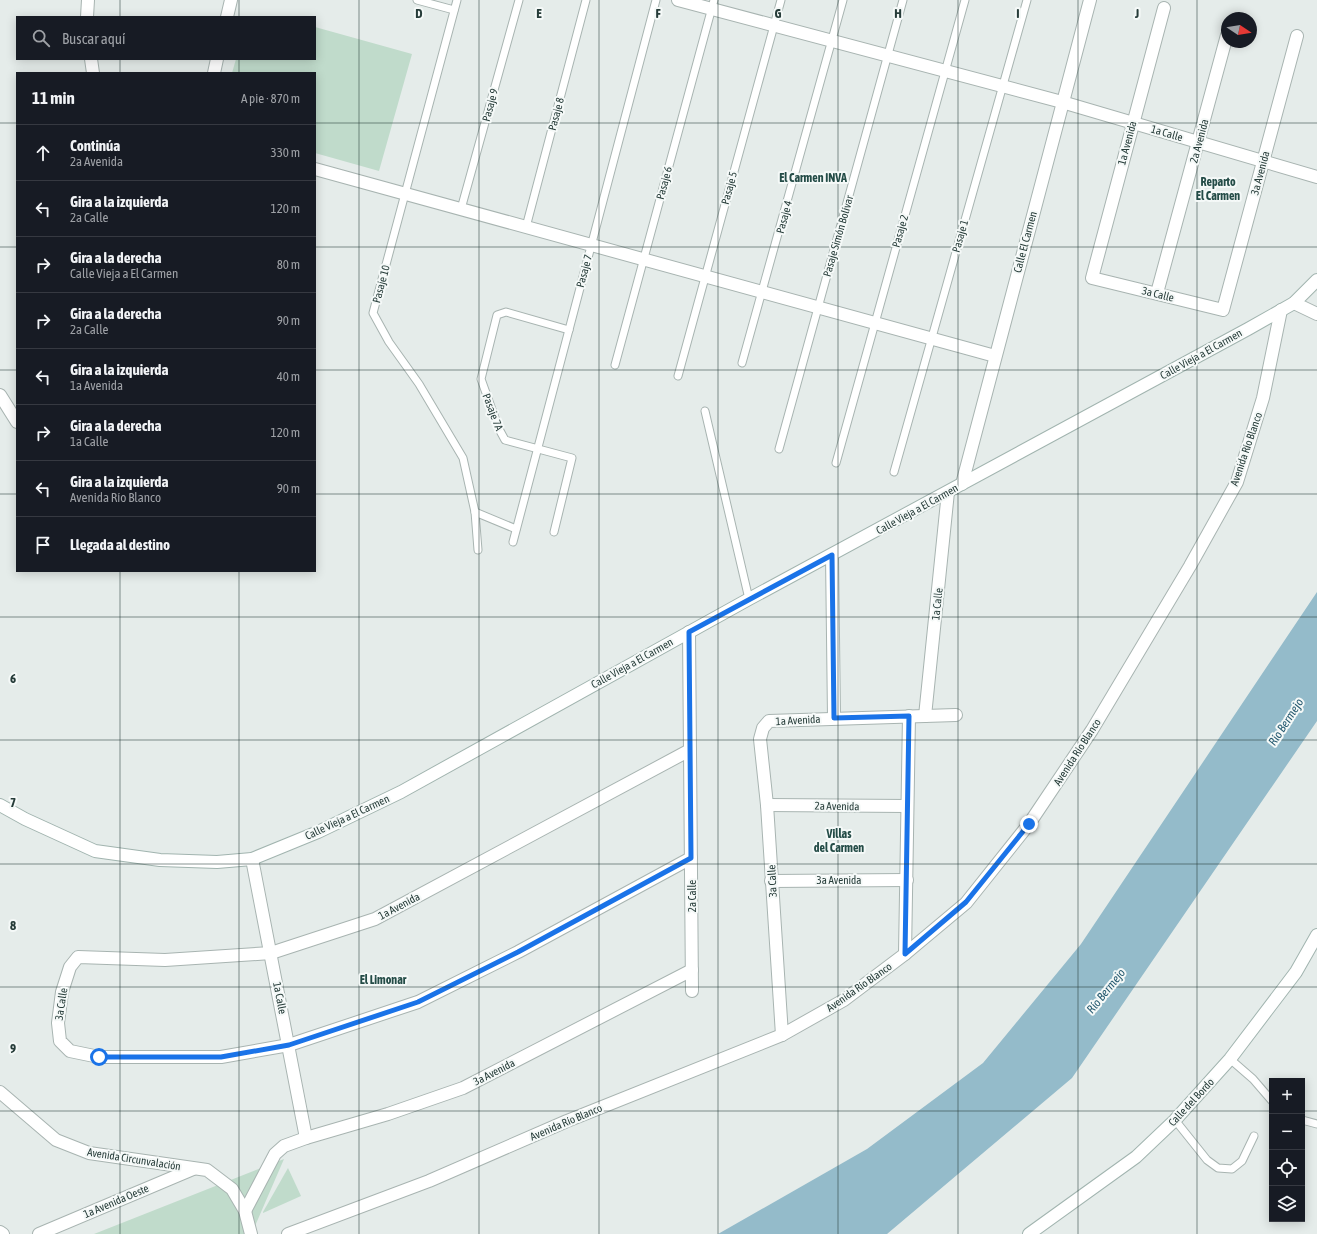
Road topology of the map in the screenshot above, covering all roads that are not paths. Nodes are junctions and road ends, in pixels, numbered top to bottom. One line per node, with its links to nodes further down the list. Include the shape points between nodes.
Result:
1 (88, 0): 18 (street)
2 (231, 0): 19 (street)
3 (417, 0): 17 (lane)
4 (457, 0): 17 (lane, Pasaje 10)
5 (519, 0): 38 (lane, Pasaje 9)
6 (586, 0): 39 (lane, Pasaje 8)
7 (656, 0): 40 (lane, Pasaje 7)
8 (678, 0): 15 (street, 1a Calle)
9 (781, 0): 20 (lane, Pasaje 5)
10 (843, 0): 22 (lane, Pasaje 4)
11 (903, 0): 24 (lane, Pasaje Simón Bolívar)
12 (965, 0): 27 (lane, Pasaje 2)
13 (1027, 0): 30 (lane, Pasaje 1)
14 (1090, 0): 31 (street, Calle El Carmen)
15 (713, 4): 20 (street, 1a Calle); 41 (lane, Pasaje 6)
16 (1164, 8): 32 (street, 1a Avenida)
17 (454, 10): 37 (lane, Pasaje 10)
18 (87, 16)
19 (227, 16)
20 (774, 25): 22 (street, 1a Calle); 42 (lane, Pasaje 5)
21 (1298, 36): 34 (street, 3a Avenida)
22 (832, 41): 24 (street, 1a Calle); 45 (lane, Pasaje 4)
23 (1223, 48): 33 (street, 2a Avenida)
24 (888, 56): 27 (street, 1a Calle); 48 (lane, Pasaje Simón Bolívar)
25 (91, 60): 28 (street)
26 (217, 60): 29 (street)
27 (945, 71): 30 (street, 1a Calle); 52 (lane, Pasaje 2)
28 (93, 72)
29 (214, 72)
30 (1002, 86): 31 (street, 1a Calle); 54 (lane, Pasaje 1)
31 (1062, 102): 32 (street, 1a Calle); 55 (street, Calle El Carmen)
32 (1132, 123): 33 (street, 1a Calle); 43 (street, 1a Avenida)
33 (1198, 142): 34 (street, 1a Calle); 46 (street, 2a Avenida)
34 (1263, 162): 36 (street, 1a Calle); 49 (street, 3a Avenida)
35 (316, 169): 37 (street)
36 (1317, 177)
37 (404, 194): 38 (street); 68 (lane, Pasaje 10, via 373,314 463,458)
38 (461, 209): 39 (street)
39 (526, 228): 40 (street)
40 (591, 245): 41 (street); 53 (lane, Pasaje 7)
41 (644, 260): 42 (street); 57 (lane, Pasaje 6)
42 (705, 276): 45 (street); 58 (lane, Pasaje 5)
43 (1092, 278): 46 (street, 3a Calle)
44 (1317, 280): 47 (street, Calle Vieja a El Carmen)
45 (763, 292): 48 (street); 56 (lane, Pasaje 4)
46 (1156, 293): 49 (street, 3a Calle)
47 (1294, 303): 50 (street, Calle Vieja a El Carmen); 51 (street)
48 (818, 308): 52 (street); 63 (lane, Pasaje Simón Bolívar)
49 (1224, 310)
50 (1280, 310): 66 (street, Calle Vieja a El Carmen); 91 (street, Avenida Río Blanco, via 1263,398 1237,482 1190,566 1092,730 1029,824 966,902)
51 (1317, 314)
52 (875, 323): 54 (street); 64 (lane, Pasaje 2)
53 (569, 330): 62 (lane, Pasaje 7); 62 (lane, Pasaje 7A, via 506,312 497,315 493,325 480,379 498,429 505,440)
54 (931, 338): 55 (street); 65 (lane, Pasaje 1)
55 (995, 356): 66 (street, Calle El Carmen)
56 (742, 364)
57 (615, 365)
58 (678, 376)
59 (0, 395): 61 (street)
60 (704, 411): 74 (lane)
61 (16, 420)
62 (538, 449): 69 (lane, Pasaje 7); 70 (lane, Pasaje 7A, via 572,458)
63 (779, 449)
64 (836, 463)
65 (894, 472)
66 (962, 484): 67 (street, Calle Vieja a El Carmen)
67 (948, 492): 73 (street, Calle Vieja a El Carmen); 78 (street, 1a Calle)
68 (475, 512): 69 (lane); 72 (lane, Pasaje 10)
69 (516, 529): 71 (lane, Pasaje 7)
70 (554, 532)
71 (513, 542)
72 (478, 550)
73 (832, 555): 74 (street, Calle Vieja a El Carmen); 79 (street)
74 (749, 599): 75 (street, Calle Vieja a El Carmen)
75 (689, 632): 81 (street, 2a Calle); 86 (street, Calle Vieja a El Carmen, via 401,792 318,832)
76 (956, 715): 78 (street, 1a Avenida)
77 (909, 716): 78 (street, 1a Avenida); 79 (street, 1a Avenida); 84 (street)
78 (925, 716)
79 (834, 718): 80 (street, 1a Avenida, via 769,721)
80 (763, 728): 83 (street, 3a Calle, via 760,739)
81 (690, 750): 85 (street, 2a Calle); 90 (street, 1a Avenida, via 375,919)
82 (0, 805): 86 (street, Calle Vieja a El Carmen, via 95,851 160,860 217,862)
83 (768, 805): 84 (street, 2a Avenida); 88 (street, 3a Calle)
84 (907, 806): 87 (street)
85 (691, 858): 93 (street, 2a Calle); 96 (street, via 525,948 418,1002)
86 (252, 859): 90 (street, 1a Calle)
87 (906, 880): 88 (street, 3a Avenida); 91 (street)
88 (771, 881): 95 (street, 3a Calle)
89 (1317, 935): 97 (street, Calle del Bordo, via 1296,972)
90 (271, 953): 92 (street, 1a Avenida, via 165,960); 96 (street, 1a Calle)
91 (905, 954): 95 (street, Avenida Río Blanco, via 844,1000)
92 (78, 957): 96 (street, 3a Calle, via 70,967 64,986 58,1023 60,1041 70,1051 99,1057 221,1057)
93 (692, 970): 94 (street, 2a Calle); 104 (street, 3a Avenida, via 463,1088 388,1114)
94 (692, 991)
95 (782, 1035): 111 (street, Avenida Río Blanco, via 568,1121 429,1181)
96 (289, 1045): 104 (street, 1a Calle)
97 (1230, 1059): 99 (lane); 100 (street, Calle del Bordo)
98 (0, 1092): 105 (street, Avenida Circunvalación, via 56,1140 89,1153)
99 (1269, 1098)
100 (1175, 1120): 103 (lane, via 1207,1160 1218,1168 1232,1169 1242,1161); 112 (street, Calle del Bordo, via 1136,1157)
101 (1305, 1121): 102 (lane)
102 (1317, 1124)
103 (1254, 1136)
104 (306, 1138): 106 (street, 3a Avenida, via 284,1146 275,1154)
105 (194, 1168): 106 (street, Avenida Circunvalación, via 207,1170 232,1189); 109 (street, 1a Avenida Oeste)
106 (245, 1211): 110 (street, Avenida Circunvalación)
107 (0, 1232): 108 (street)
108 (3, 1234)
109 (39, 1234)
110 (251, 1234)
111 (288, 1234)
112 (1029, 1234)

